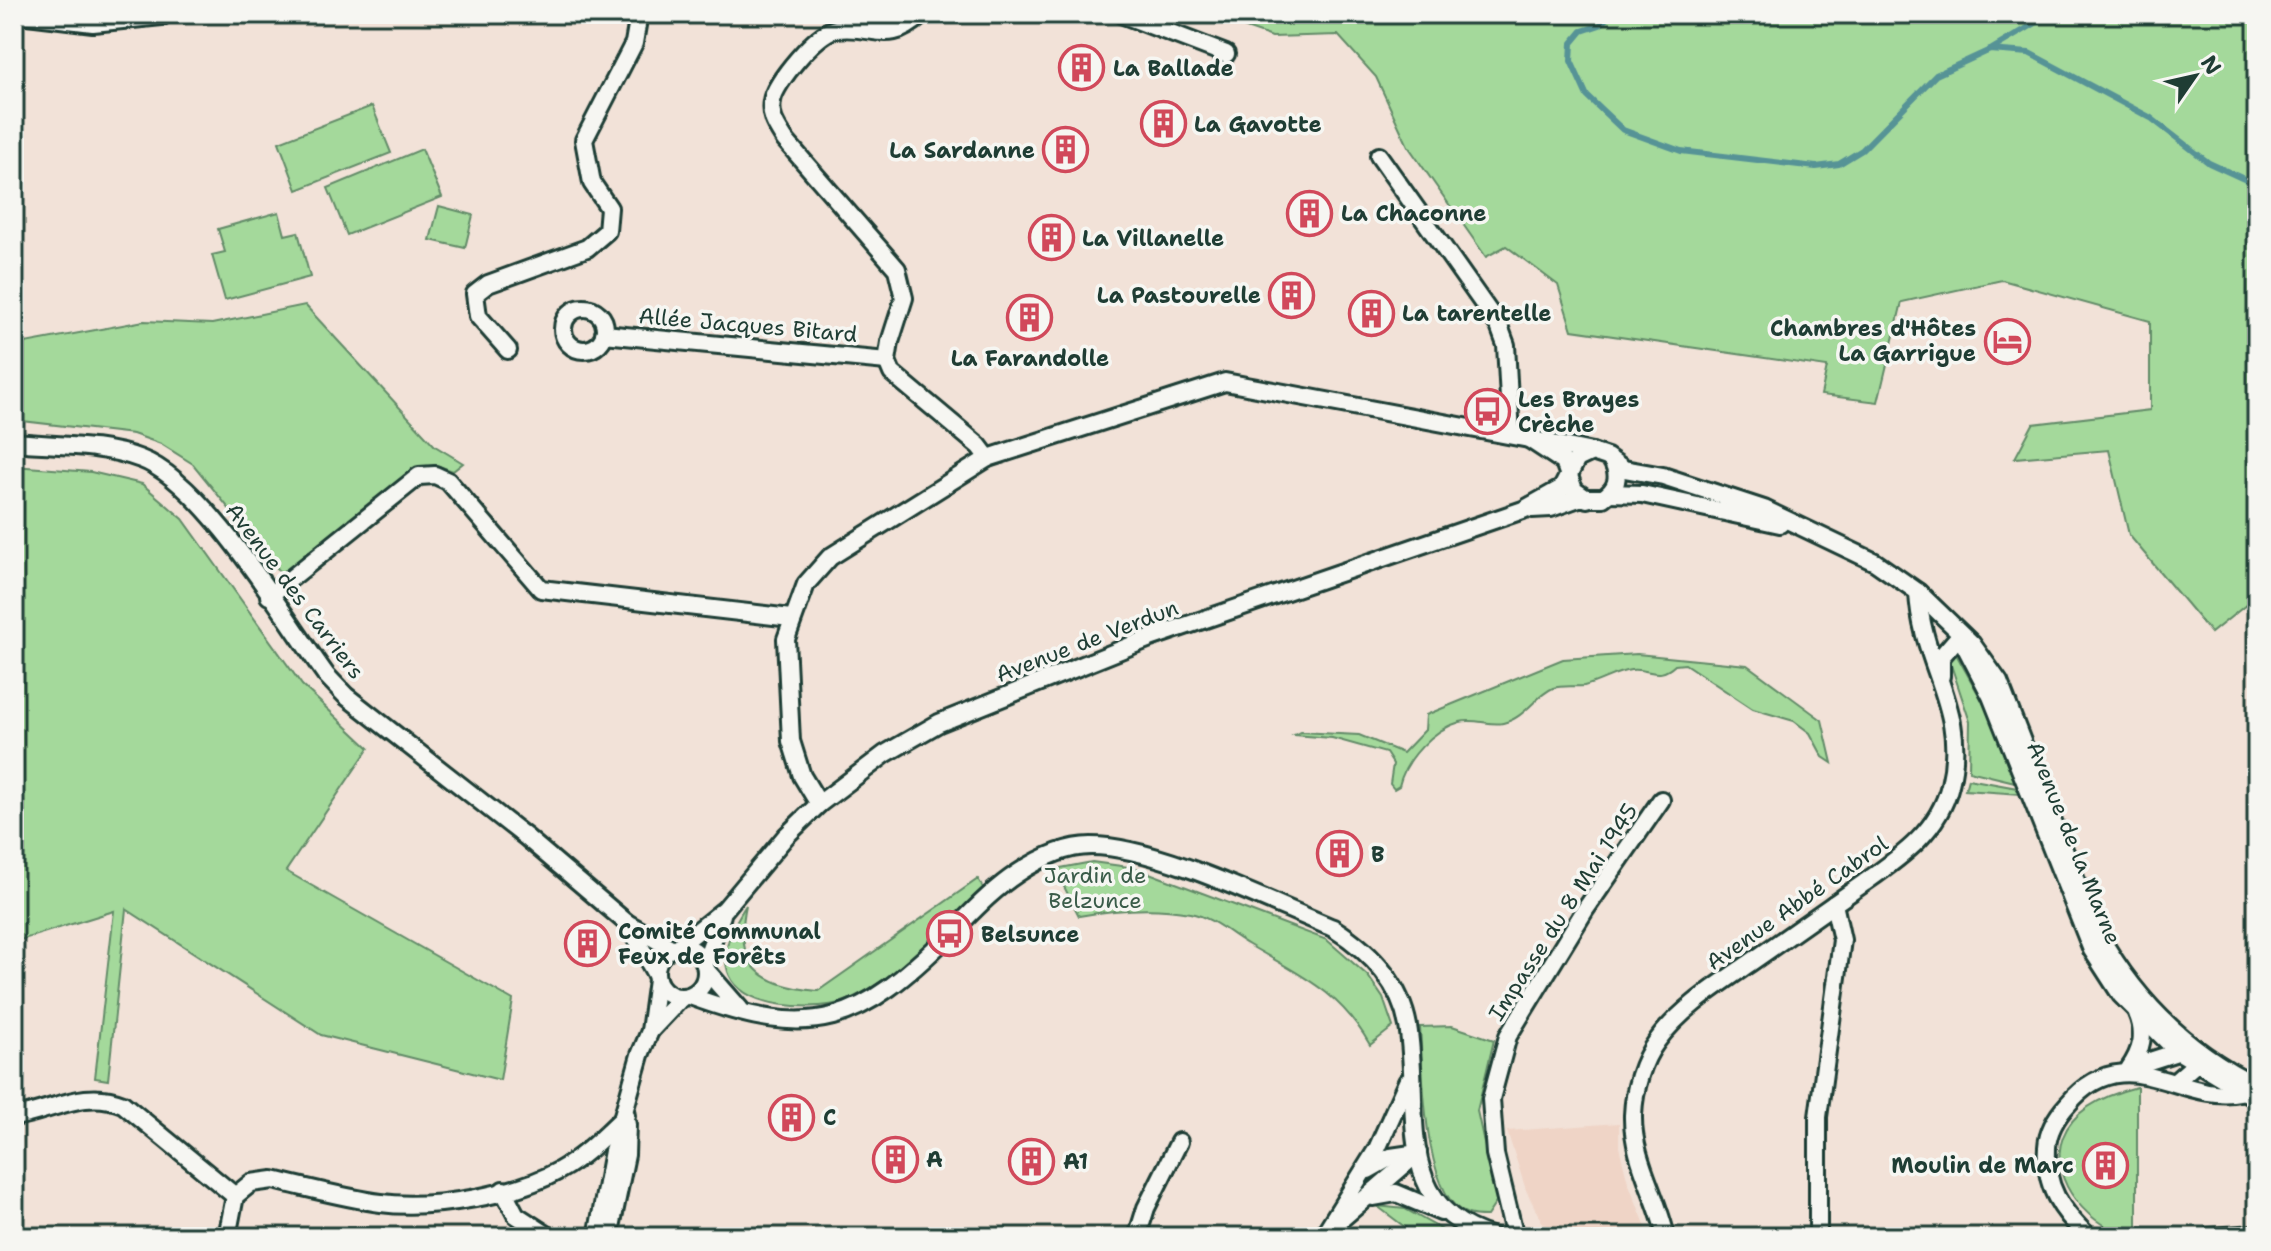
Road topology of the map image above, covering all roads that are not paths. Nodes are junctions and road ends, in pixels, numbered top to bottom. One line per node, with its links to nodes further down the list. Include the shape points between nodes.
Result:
1 (19, 14): 5 (street, via 93,23)
2 (639, 14): 9 (street, via 634,43 584,140 592,183 609,208 607,231 587,248 488,284 475,294 478,316)
3 (923, 14): 10 (street, via 905,30 891,33 834,28 817,39 775,87 771,102 772,119 785,140 897,269 904,298)
4 (1121, 14): 6 (street)
5 (162, 16)
6 (1226, 54)
7 (1379, 156): 11 (street, via 1499,326 1506,345)
8 (604, 334): 10 (street, Allée Jacques Bitard)
9 (508, 350)
10 (887, 361): 15 (street, via 900,383)
11 (1511, 435): 12 (street); 15 (street, via 1225,382)
12 (1529, 439): 14 (street); 17 (street, via 1564,462)
13 (14, 442): 23 (street, Avenue des Carriers, via 125,453 152,463 199,501)
14 (1592, 452): 16 (street); 17 (street, via 1577,459)
15 (988, 458): 24 (street, via 830,557 806,584)
16 (1613, 463): 18 (street, via 1617,479); 21 (street, via 1764,509)
17 (1570, 474): 19 (street, via 1574,490); 20 (street, Avenue de Verdun, via 1555,494)
18 (1610, 493): 19 (street); 21 (street, via 1642,494)
19 (1587, 499): 20 (street, Avenue de Verdun)
20 (1523, 510): 28 (street, Avenue de Verdun, via 1150,638 939,723 885,754)
21 (1809, 529): 22 (street, via 1875,562)
22 (1918, 592): 25 (street, Avenue de la Marne); 26 (street, Avenue Abbé Cabrol, via 1923,634)
23 (269, 596): 24 (street, via 419,476 435,475 448,481 541,589); 31 (street, Avenue des Carriers, via 346,696)
24 (791, 618): 28 (street, via 786,639 792,753)
25 (1960, 635): 26 (street, via 1941,657); 36 (street, Avenue de la Marne, via 1991,696 2092,950); 39 (street, Avenue de la Marne, via 1999,682 2092,922 2111,958)
26 (1942, 686): 29 (street, Avenue Abbé Cabrol, via 1952,712 1956,754 1938,818 1908,851)
27 (1661, 800): 63 (street, Impasse du 8 Mai 1945, via 1508,1036 1491,1099 1495,1154)
28 (819, 804): 30 (street, Avenue de Verdun)
29 (1834, 904): 54 (street, via 1842,940 1818,1117); 64 (street, Avenue Abbé Cabrol, via 1682,1015 1657,1040 1640,1073 1633,1113 1635,1149)
30 (725, 909): 32 (street, Avenue de Verdun); 33 (street, Avenue de Verdun)
31 (627, 923): 32 (street, Avenue des Carriers); 34 (street, Avenue des Carriers)
32 (675, 947): 33 (street, via 694,950); 34 (street, via 659,958)
33 (706, 966): 35 (street, via 703,986); 37 (street)
34 (656, 976): 35 (street, via 669,995); 38 (street)
35 (686, 997): 37 (street); 38 (street)
36 (2137, 1012): 39 (street, Avenue de la Marne); 40 (street, via 2142,1043)
37 (745, 1013): 41 (street, via 819,1020 871,1003 906,977 1001,884 1036,861 1090,846 1152,856 1333,928 1358,944 1383,971 1399,1000 1408,1027)
38 (650, 1031): 45 (street)
39 (2187, 1053): 40 (street); 42 (street, via 2188,1074); 43 (street, Avenue de la Marne)
40 (2128, 1070): 42 (street); 65 (street, via 2101,1078 2073,1098 2047,1140 2045,1170 2054,1198)
41 (1409, 1076): 48 (street); 49 (street)
42 (2175, 1082): 43 (street, via 2202,1090)
43 (2249, 1089): 44 (street, Avenue de la Marne)
44 (2257, 1099)
45 (626, 1115): 50 (street, via 562,1169); 59 (street, via 613,1151); 60 (street, via 628,1139)
46 (14, 1117): 51 (street, via 81,1098 114,1100)
47 (1179, 1142): 61 (street)
48 (1418, 1153): 49 (street, via 1380,1161); 52 (street); 53 (street, via 1428,1189)
49 (1363, 1174): 55 (street)
50 (503, 1190): 51 (street, via 409,1205 273,1180 251,1183); 58 (street, via 516,1215)
51 (235, 1196): 57 (street)
52 (1371, 1197): 53 (street, via 1396,1193); 55 (street)
53 (1445, 1214): 62 (street)
54 (1822, 1232)
55 (1324, 1234)
56 (2257, 1234): 66 (street)
57 (227, 1237)
58 (550, 1237)
59 (597, 1237)
60 (609, 1237)
61 (1137, 1237)
62 (1494, 1237)
63 (1515, 1237)
64 (1666, 1237)
65 (2089, 1237)
66 (2210, 1237)

